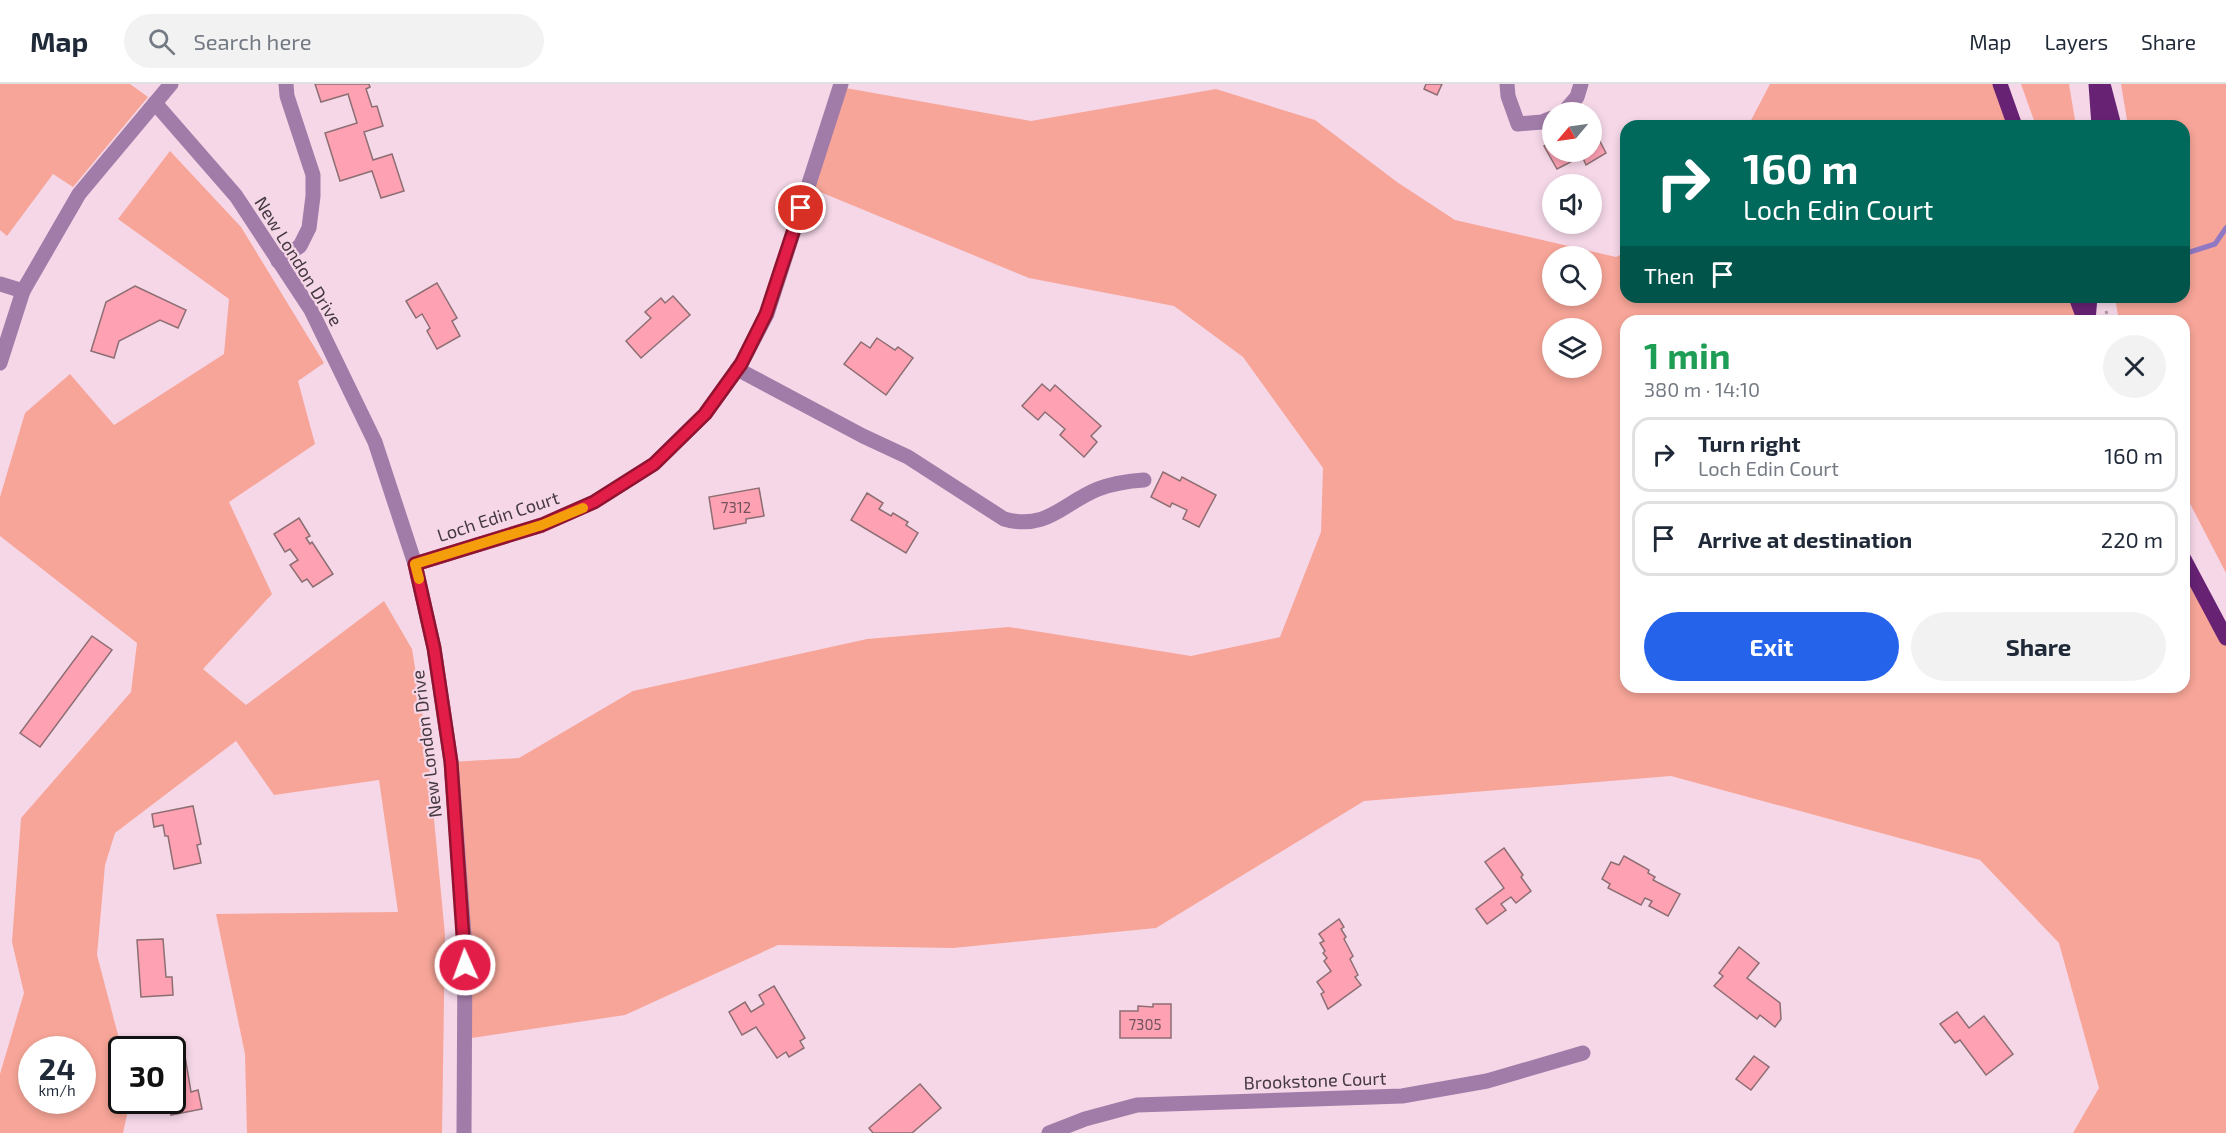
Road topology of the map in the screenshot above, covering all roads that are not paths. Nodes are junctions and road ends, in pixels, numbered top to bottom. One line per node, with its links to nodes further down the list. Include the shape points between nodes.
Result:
1 (171, 84): 10 (street)
2 (286, 84): 15 (street, via 313,175 313,196 309,228 300,246)
3 (841, 84): 20 (street, Loch Edin Court, via 766,314)
4 (1507, 84): 14 (street, via 1518,124)
5 (1581, 84): 9 (street)
6 (2000, 84): 11 (main road)
7 (2096, 84): 12 (main road)
8 (2103, 84): 13 (main road)
9 (1573, 102)
10 (155, 103): 15 (street, New London Drive, via 236,196); 17 (street, via 79,194)
11 (2013, 120)
12 (2099, 120)
13 (2112, 120)
14 (1542, 122)
15 (278, 261): 22 (street, New London Drive, via 311,310 375,442)
16 (0, 284): 17 (street)
17 (23, 291): 18 (street)
18 (7, 316): 19 (street)
19 (0, 363)
20 (737, 369): 21 (street, via 908,456 1004,519 1018,523 1038,522 1117,482); 22 (street, Loch Edin Court, via 705,414 654,464 594,502 542,525)
21 (1144, 480)
22 (415, 564): 26 (street, New London Drive, via 434,648 451,762 465,948)
23 (2190, 570): 24 (main road)
24 (2226, 638)
25 (1583, 1053): 27 (street, Brookstone Court, via 1487,1081 1402,1096 1137,1105)
26 (464, 1133)
27 (1048, 1133)

